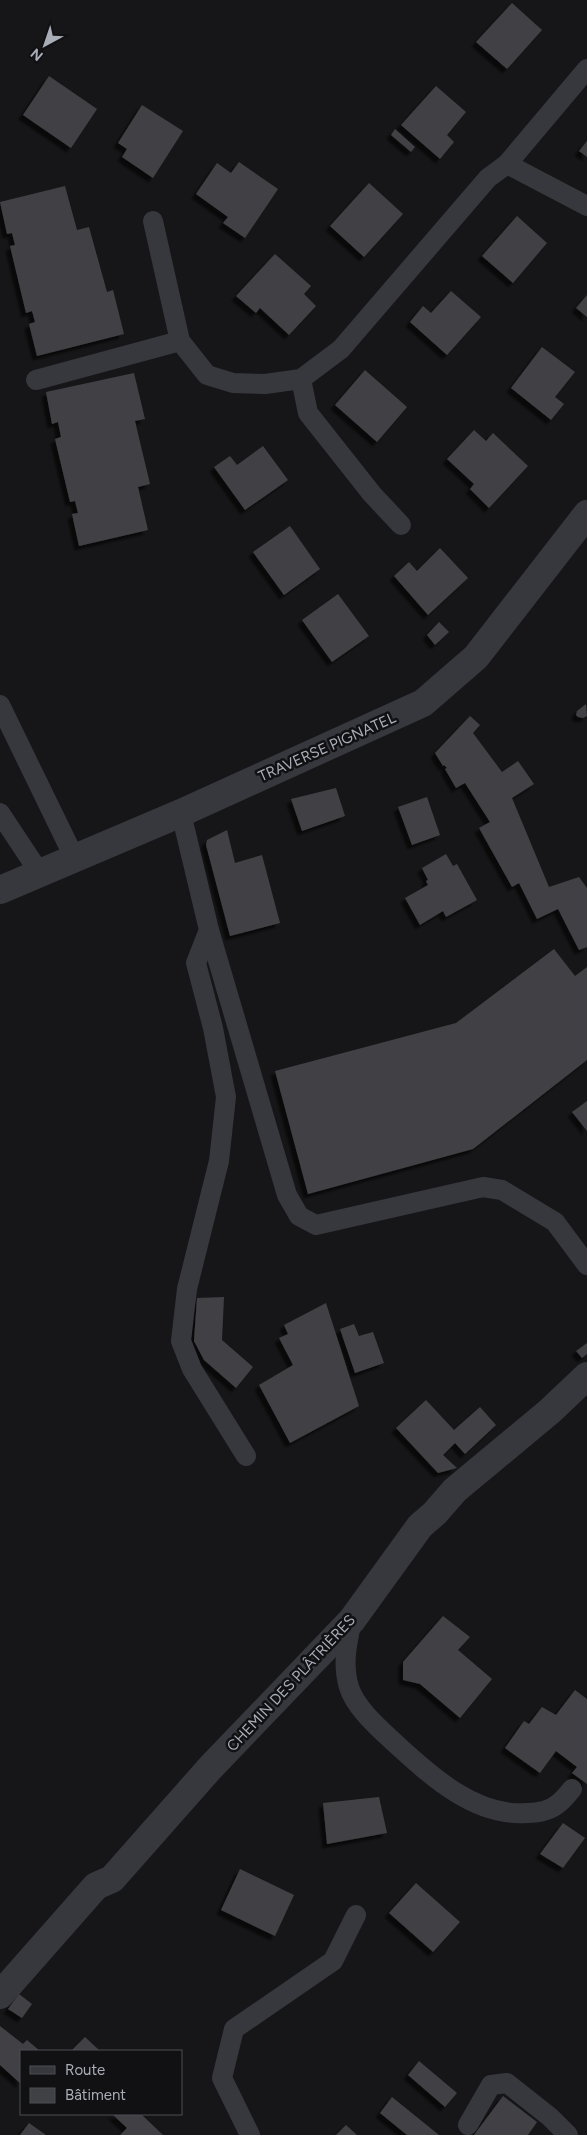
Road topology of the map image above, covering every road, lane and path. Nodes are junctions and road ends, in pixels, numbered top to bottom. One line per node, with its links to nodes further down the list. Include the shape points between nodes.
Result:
1 (587, 69): 2 (lane)
2 (506, 164): 3 (lane); 6 (lane, via 488,178 341,349)
3 (587, 206)
4 (153, 221): 5 (lane)
5 (180, 341): 6 (lane, via 207,376 233,383 265,384); 7 (lane)
6 (301, 379): 9 (lane, via 308,413 372,494)
7 (36, 380)
8 (587, 514): 12 (street, TRAVERSE PIGNATEL, via 476,657 423,703)
9 (401, 525)
10 (0, 706): 13 (lane)
11 (0, 813): 14 (lane)
12 (181, 813): 13 (street, TRAVERSE PIGNATEL); 16 (lane)
13 (74, 857): 14 (street, TRAVERSE PIGNATEL)
14 (39, 872): 15 (street, TRAVERSE PIGNATEL)
15 (0, 890)
16 (209, 930): 17 (lane, via 287,1195 299,1216 316,1225 483,1187 502,1190 555,1222); 19 (lane, via 196,963 214,1028 226,1096 219,1161 187,1289 181,1341 192,1369)
17 (587, 1265)
18 (587, 1376): 20 (street, CHEMIN DES PLÂTRIÈRES, via 455,1490 420,1526)
19 (246, 1456)
20 (352, 1620): 21 (lane, via 344,1658 349,1688 363,1711 422,1768 454,1792 488,1808 515,1814 540,1812 558,1804); 23 (street, CHEMIN DES PLÂTRIÈRES, via 210,1768 112,1879 96,1886)
21 (572, 1789)
22 (356, 1915): 25 (lane, via 333,1961 234,2030 222,2078)
23 (0, 1995)
24 (468, 2125): 26 (lane, via 491,2085 506,2083)
25 (250, 2135)
26 (568, 2135)

